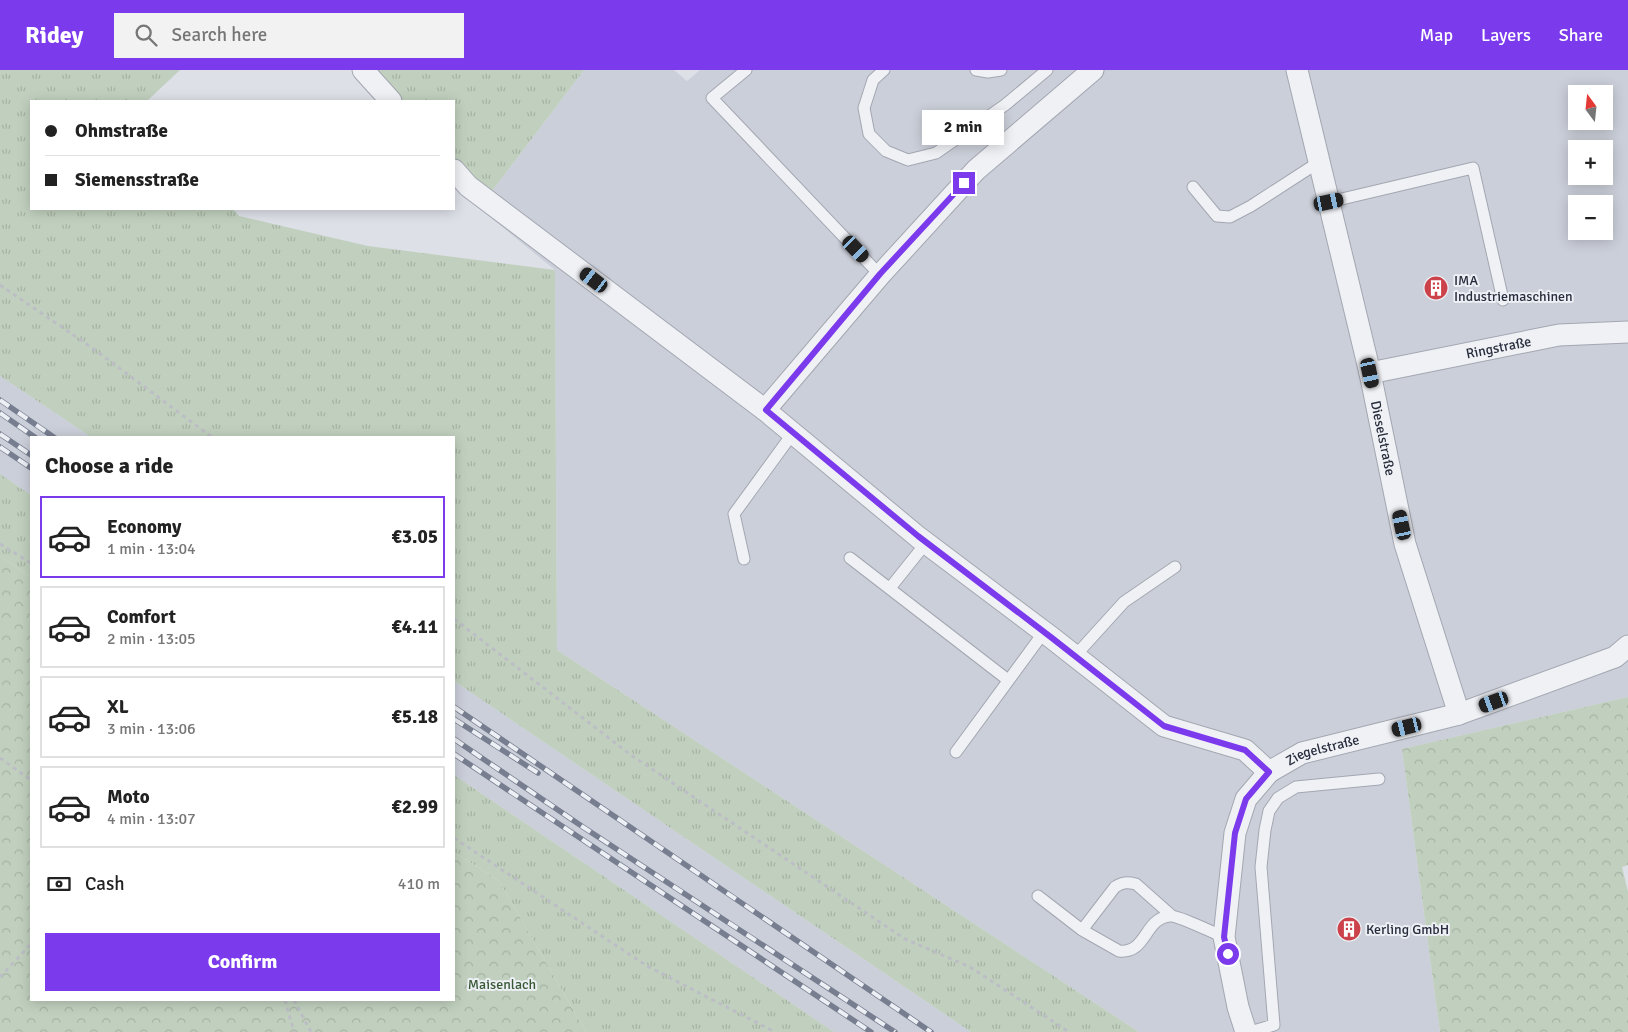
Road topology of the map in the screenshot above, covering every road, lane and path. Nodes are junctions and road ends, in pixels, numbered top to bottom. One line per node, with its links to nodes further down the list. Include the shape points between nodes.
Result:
1 (363, 70): 9 (street)
2 (746, 70): 14 (lane, via 712,98)
3 (884, 70): 6 (lane, via 873,80 864,108 869,134 886,152 908,160 936,153 1005,105)
4 (976, 70): 5 (lane)
5 (1001, 70)
6 (1047, 70)
7 (1093, 70): 14 (street, via 976,170)
8 (1297, 70): 10 (street, Dieselstraße)
9 (390, 100)
10 (1319, 162): 12 (lane, via 1230,217 1217,216); 13 (street, Dieselstraße)
11 (455, 171): 19 (street, Ziegelstraße, via 468,186)
12 (1194, 187)
13 (1329, 202): 16 (lane, via 1473,168); 18 (street, Dieselstraße)
14 (880, 274): 19 (street)
15 (0, 284): 21 (path)
16 (1503, 300)
17 (1628, 332): 18 (street, Ringstraße, via 1559,335)
18 (1370, 373): 34 (street, Dieselstraße, via 1406,544)
19 (766, 410): 20 (street, Ziegelstraße)
20 (793, 433): 22 (street, Ziegelstraße); 25 (lane, via 734,514)
21 (210, 436)
22 (926, 543): 28 (lane); 30 (street, Ziegelstraße)
23 (0, 544): 26 (path)
24 (850, 558): 28 (lane)
25 (744, 559)
26 (30, 562)
27 (1175, 567): 32 (lane, via 1124,602)
28 (890, 588): 33 (lane)
29 (455, 620): 53 (path, via 631,755 888,928 905,939 970,967)
30 (1044, 632): 32 (street, Ziegelstraße); 33 (lane)
31 (1628, 646): 34 (street, Ziegelstraße, via 1615,657)
32 (1075, 656): 37 (street, Ziegelstraße, via 1164,726 1245,750)
33 (1008, 680): 35 (lane)
34 (1459, 714): 37 (street, Ziegelstraße, via 1302,753)
35 (956, 752)
36 (0, 758): 38 (path)
37 (1269, 772): 44 (street, via 1246,799 1235,833)
38 (30, 779)
39 (1379, 779): 49 (lane, via 1296,787 1278,798 1269,811 1261,867)
40 (455, 839): 52 (path, via 646,966)
41 (1038, 896): 43 (lane)
42 (1171, 915): 43 (lane, via 1158,919 1134,950 1126,952 1119,952); 43 (lane, via 1136,884 1122,882); 44 (lane)
43 (1082, 930)
44 (1224, 937): 54 (street)
45 (30, 945): 46 (path)
46 (0, 977)
47 (285, 1001): 50 (path)
48 (295, 1001): 51 (path)
49 (1275, 1029): 55 (lane)
50 (294, 1032)
51 (311, 1032)
52 (775, 1032)
53 (1070, 1032)
54 (1246, 1032)
55 (1250, 1032)

